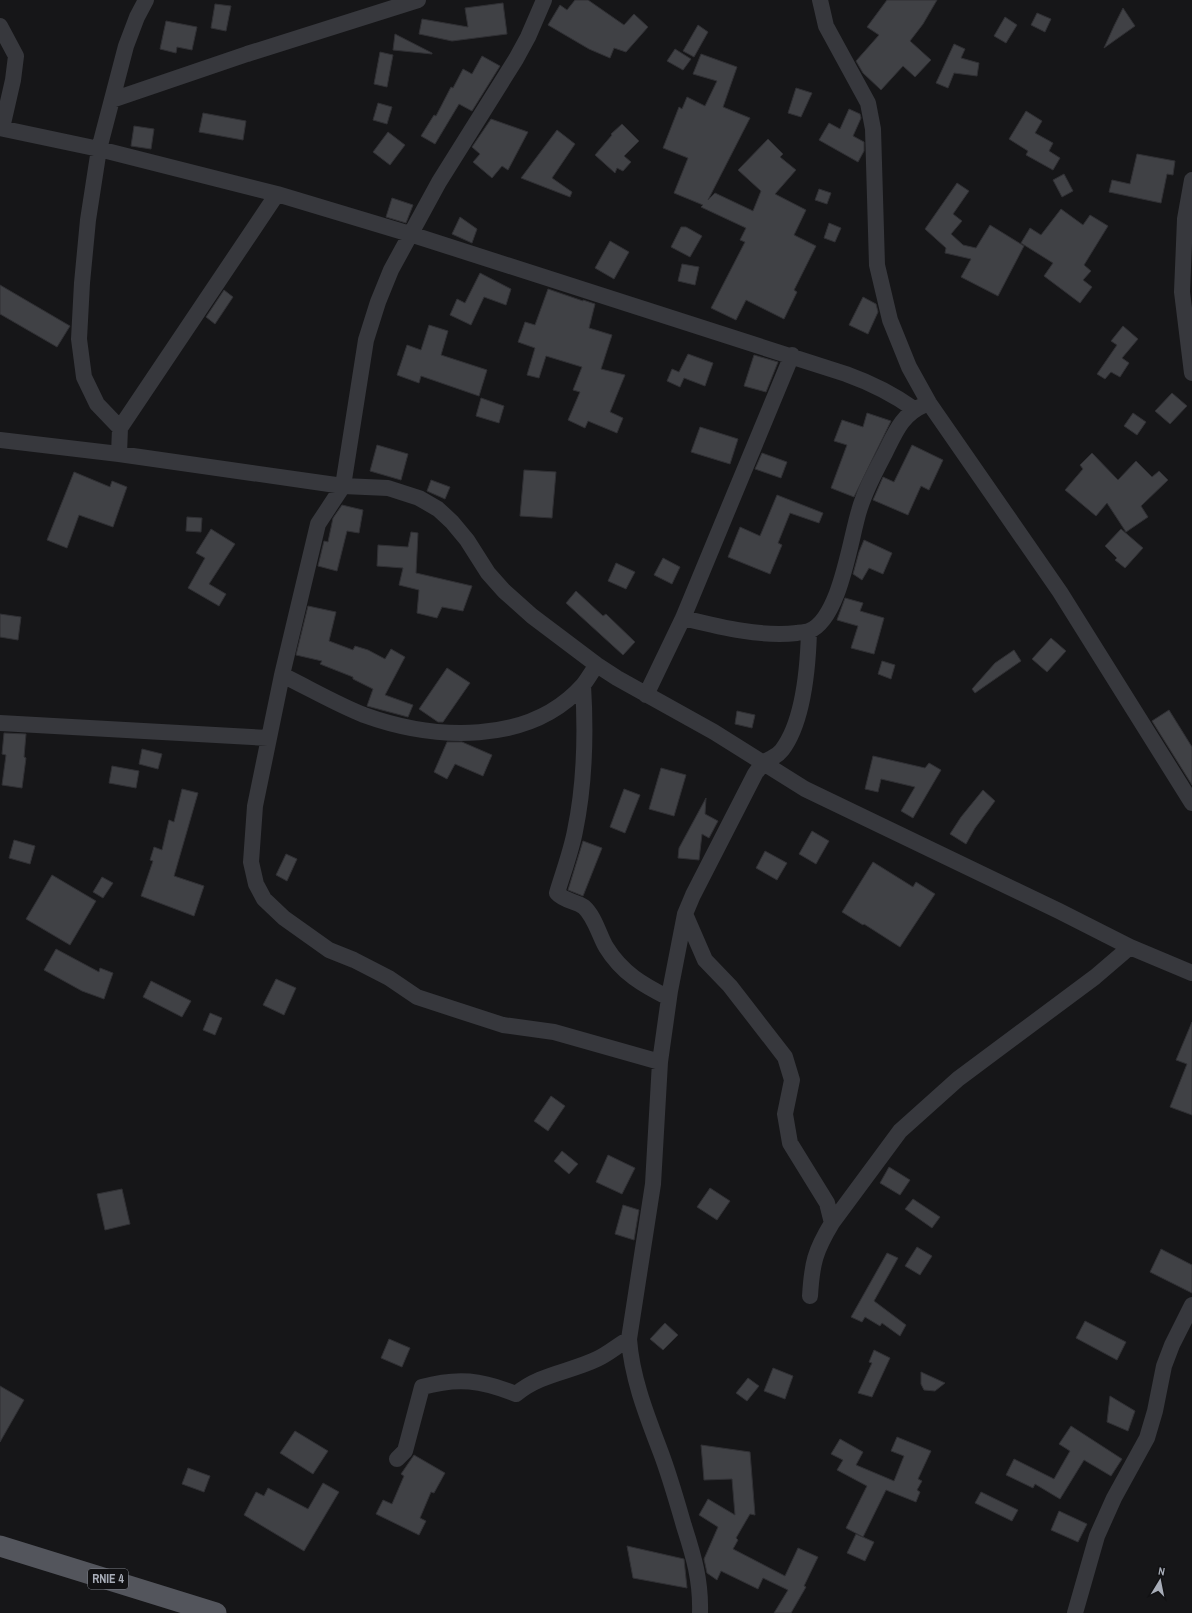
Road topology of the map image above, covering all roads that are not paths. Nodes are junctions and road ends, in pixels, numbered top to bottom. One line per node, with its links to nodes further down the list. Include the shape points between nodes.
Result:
1 (146, 0): 6 (street, via 126,46)
2 (418, 0): 6 (street)
3 (544, 0): 11 (street, via 516,59 439,182)
4 (820, 0): 14 (street, via 826,26 868,103 873,129 877,265 890,320 909,366)
5 (0, 26): 7 (street, via 16,56)
6 (112, 100): 8 (street)
7 (1, 128): 8 (street)
8 (99, 149): 10 (street); 16 (street, via 88,220 79,339 84,377 97,404)
9 (1192, 184): 13 (street, via 1185,219 1182,292)
10 (277, 194): 11 (street); 16 (street)
11 (410, 234): 12 (street); 19 (street, via 391,270 366,340)
12 (792, 355): 15 (street, via 870,383 896,396); 20 (street)
13 (1192, 373)
14 (929, 403): 15 (street); 29 (street, via 1060,592)
15 (914, 409): 21 (street, via 898,426 867,487 832,605 823,620)
16 (120, 428): 18 (street)
17 (0, 440): 18 (street)
18 (119, 454): 19 (street)
19 (343, 486): 22 (street, via 388,488 419,498 438,509 467,540 488,573 504,591); 23 (street, via 318,524)
20 (683, 618): 21 (street, via 741,631 782,634); 25 (street)
21 (809, 631): 28 (street, via 805,679 795,723 788,742 781,751 774,759)
22 (596, 665): 24 (street); 25 (street)
23 (282, 675): 24 (street, via 363,714 396,725 453,733 480,733 510,727 563,703); 27 (street)
24 (583, 685): 33 (street, via 586,730 581,796 575,833 557,893 561,898 583,907 606,947 623,970)
25 (646, 695): 28 (street, via 714,732)
26 (0, 722): 27 (street)
27 (268, 738): 34 (street, via 255,806 251,862 256,884 264,899 284,918 329,950 382,974 416,997 503,1025 554,1032)
28 (763, 763): 30 (street, via 748,785); 31 (street, via 834,804)
29 (1192, 803)
30 (685, 914): 33 (street); 35 (street, via 705,960 730,986 786,1057 792,1080 785,1114 790,1143 827,1203)
31 (1130, 947): 32 (street); 35 (street, via 1095,977 958,1079 900,1131)
32 (1192, 973)
33 (669, 998): 34 (street)
34 (660, 1062): 38 (street, via 653,1184)
35 (832, 1223): 36 (street, via 819,1244 812,1268)
36 (810, 1296)
37 (1192, 1305): 43 (street, via 1164,1366 1147,1438 1114,1498 1097,1536)
38 (629, 1339): 39 (street, via 598,1358 544,1376 516,1394 492,1385 467,1381 444,1381 422,1387 404,1451); 42 (street, via 630,1361 636,1386 667,1469 697,1569)
39 (397, 1459)
40 (0, 1546): 41 (main road, RNIE 4)
41 (216, 1613)
42 (700, 1613)
43 (1075, 1613)

